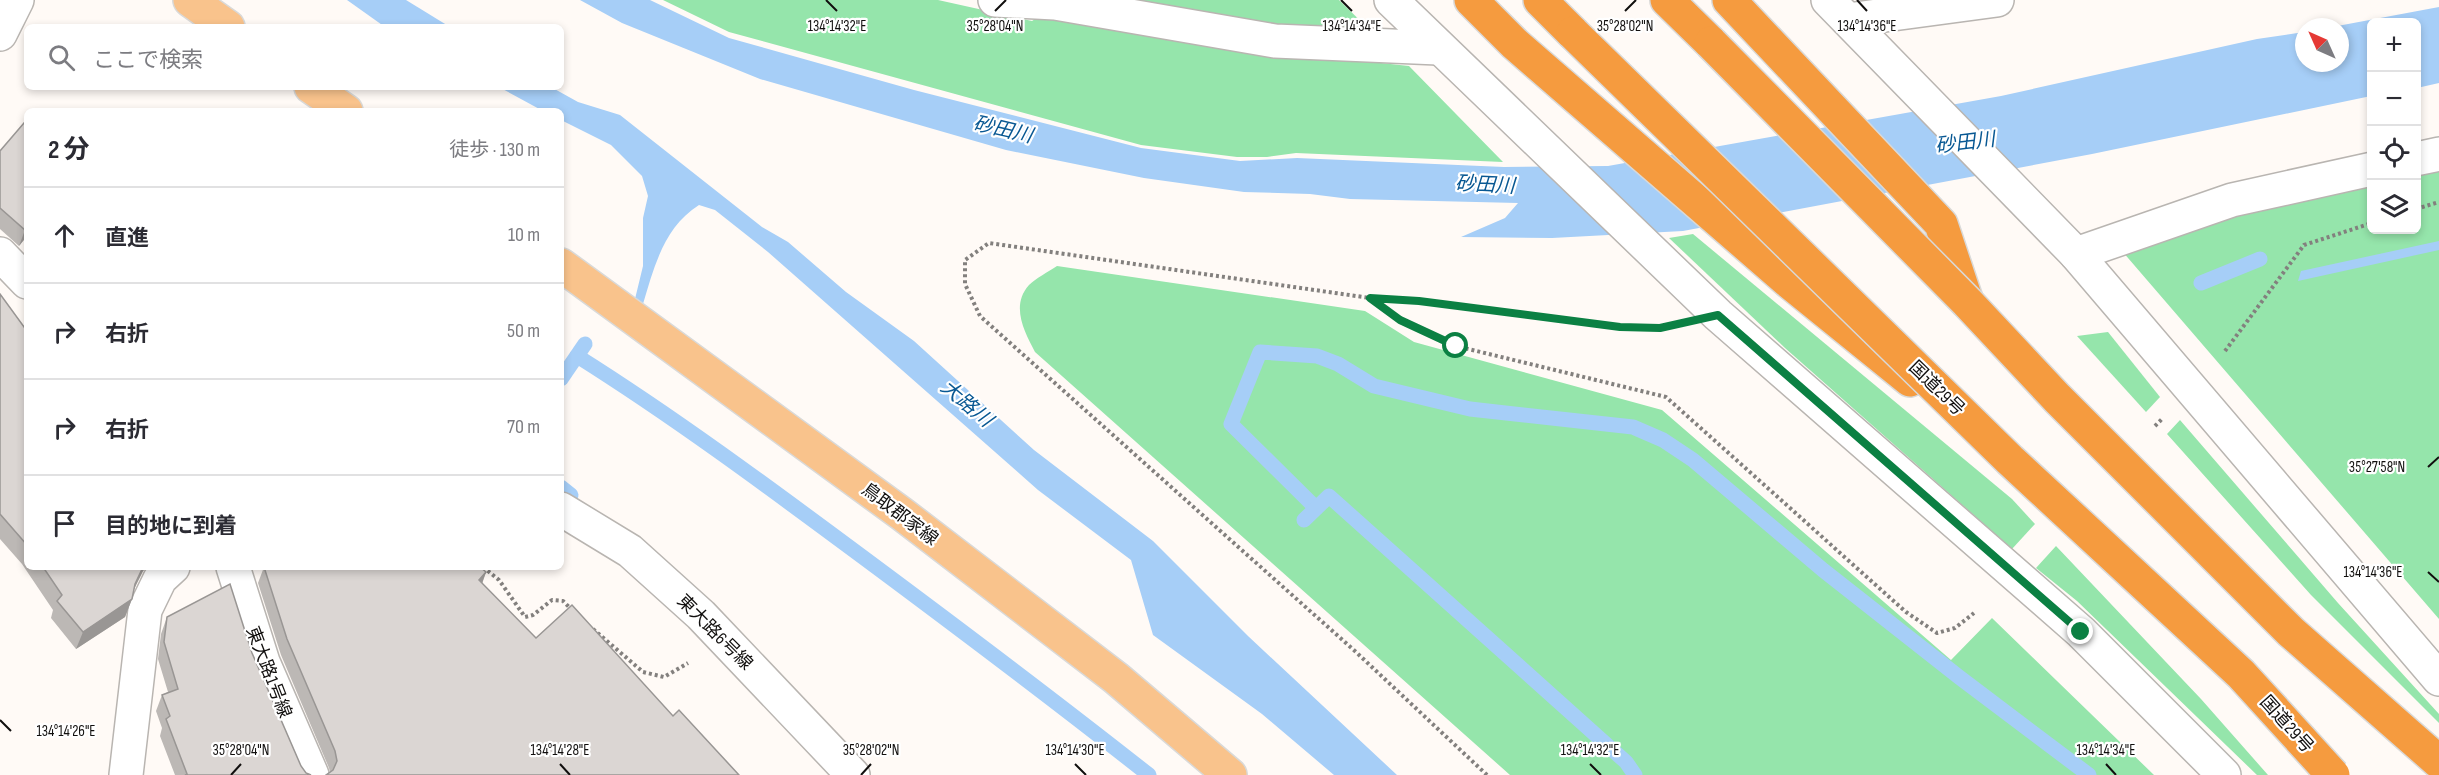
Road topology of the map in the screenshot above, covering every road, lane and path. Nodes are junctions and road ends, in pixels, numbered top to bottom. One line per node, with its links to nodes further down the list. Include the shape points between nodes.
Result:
1 (17, 0): 12 (street)
2 (190, 0): 11 (main road)
3 (995, 0): 13 (street, via 1055,3 1275,41)
4 (1391, 0): 13 (street)
5 (1471, 0): 28 (highway, bridge, via 1515,44 1788,281)
6 (1540, 0): 28 (highway, 国道29号, bridge)
7 (1667, 0): 25 (highway, bridge)
8 (1997, 0): 10 (street)
9 (1739, 10): 25 (highway, via 1941,224)
10 (1838, 10): 21 (street)
11 (224, 24)
12 (0, 34)
13 (1438, 48): 26 (street)
14 (2439, 154): 15 (street)
15 (2421, 158)
16 (2367, 170): 21 (street, via 2232,200)
17 (2439, 202): 18 (path)
18 (2421, 207)
19 (2367, 225): 27 (path, via 2304,245)
20 (0, 254): 23 (street)
21 (2076, 254): 37 (street)
22 (564, 267): 42 (main road, 鳥取郡家線, via 902,514 1116,678)
23 (24, 279)
24 (1370, 298): 26 (path, via 1620,327 1660,328); 33 (path, via 1400,320 1456,346 1666,397 1906,612 1937,633 1955,628); 43 (path, via 989,243 965,260 965,284 980,316 1357,653)
25 (1967, 302): 38 (highway, bridge, via 2057,398 2291,632)
26 (1718, 315): 44 (street, via 2081,632)
27 (2225, 351)
28 (2010, 460): 45 (highway, 国道29号, bridge, via 2241,674)
29 (564, 511): 36 (street, 東大路6号線, via 630,550)
30 (170, 570): 39 (street, via 160,579 145,610)
31 (234, 570): 40 (street, 東大路1号線, via 263,662)
32 (487, 570): 34 (path, via 499,580 525,617 552,600 563,601)
33 (1974, 613)
34 (581, 618)
35 (590, 626): 36 (path, via 643,672 664,677 694,660)
36 (721, 636): 41 (street, 東大路6号線)
37 (2439, 679)
38 (2439, 762)
39 (126, 775)
40 (312, 775)
41 (853, 775)
42 (1230, 775)
43 (1486, 775)
44 (2224, 775)
45 (2333, 775)

